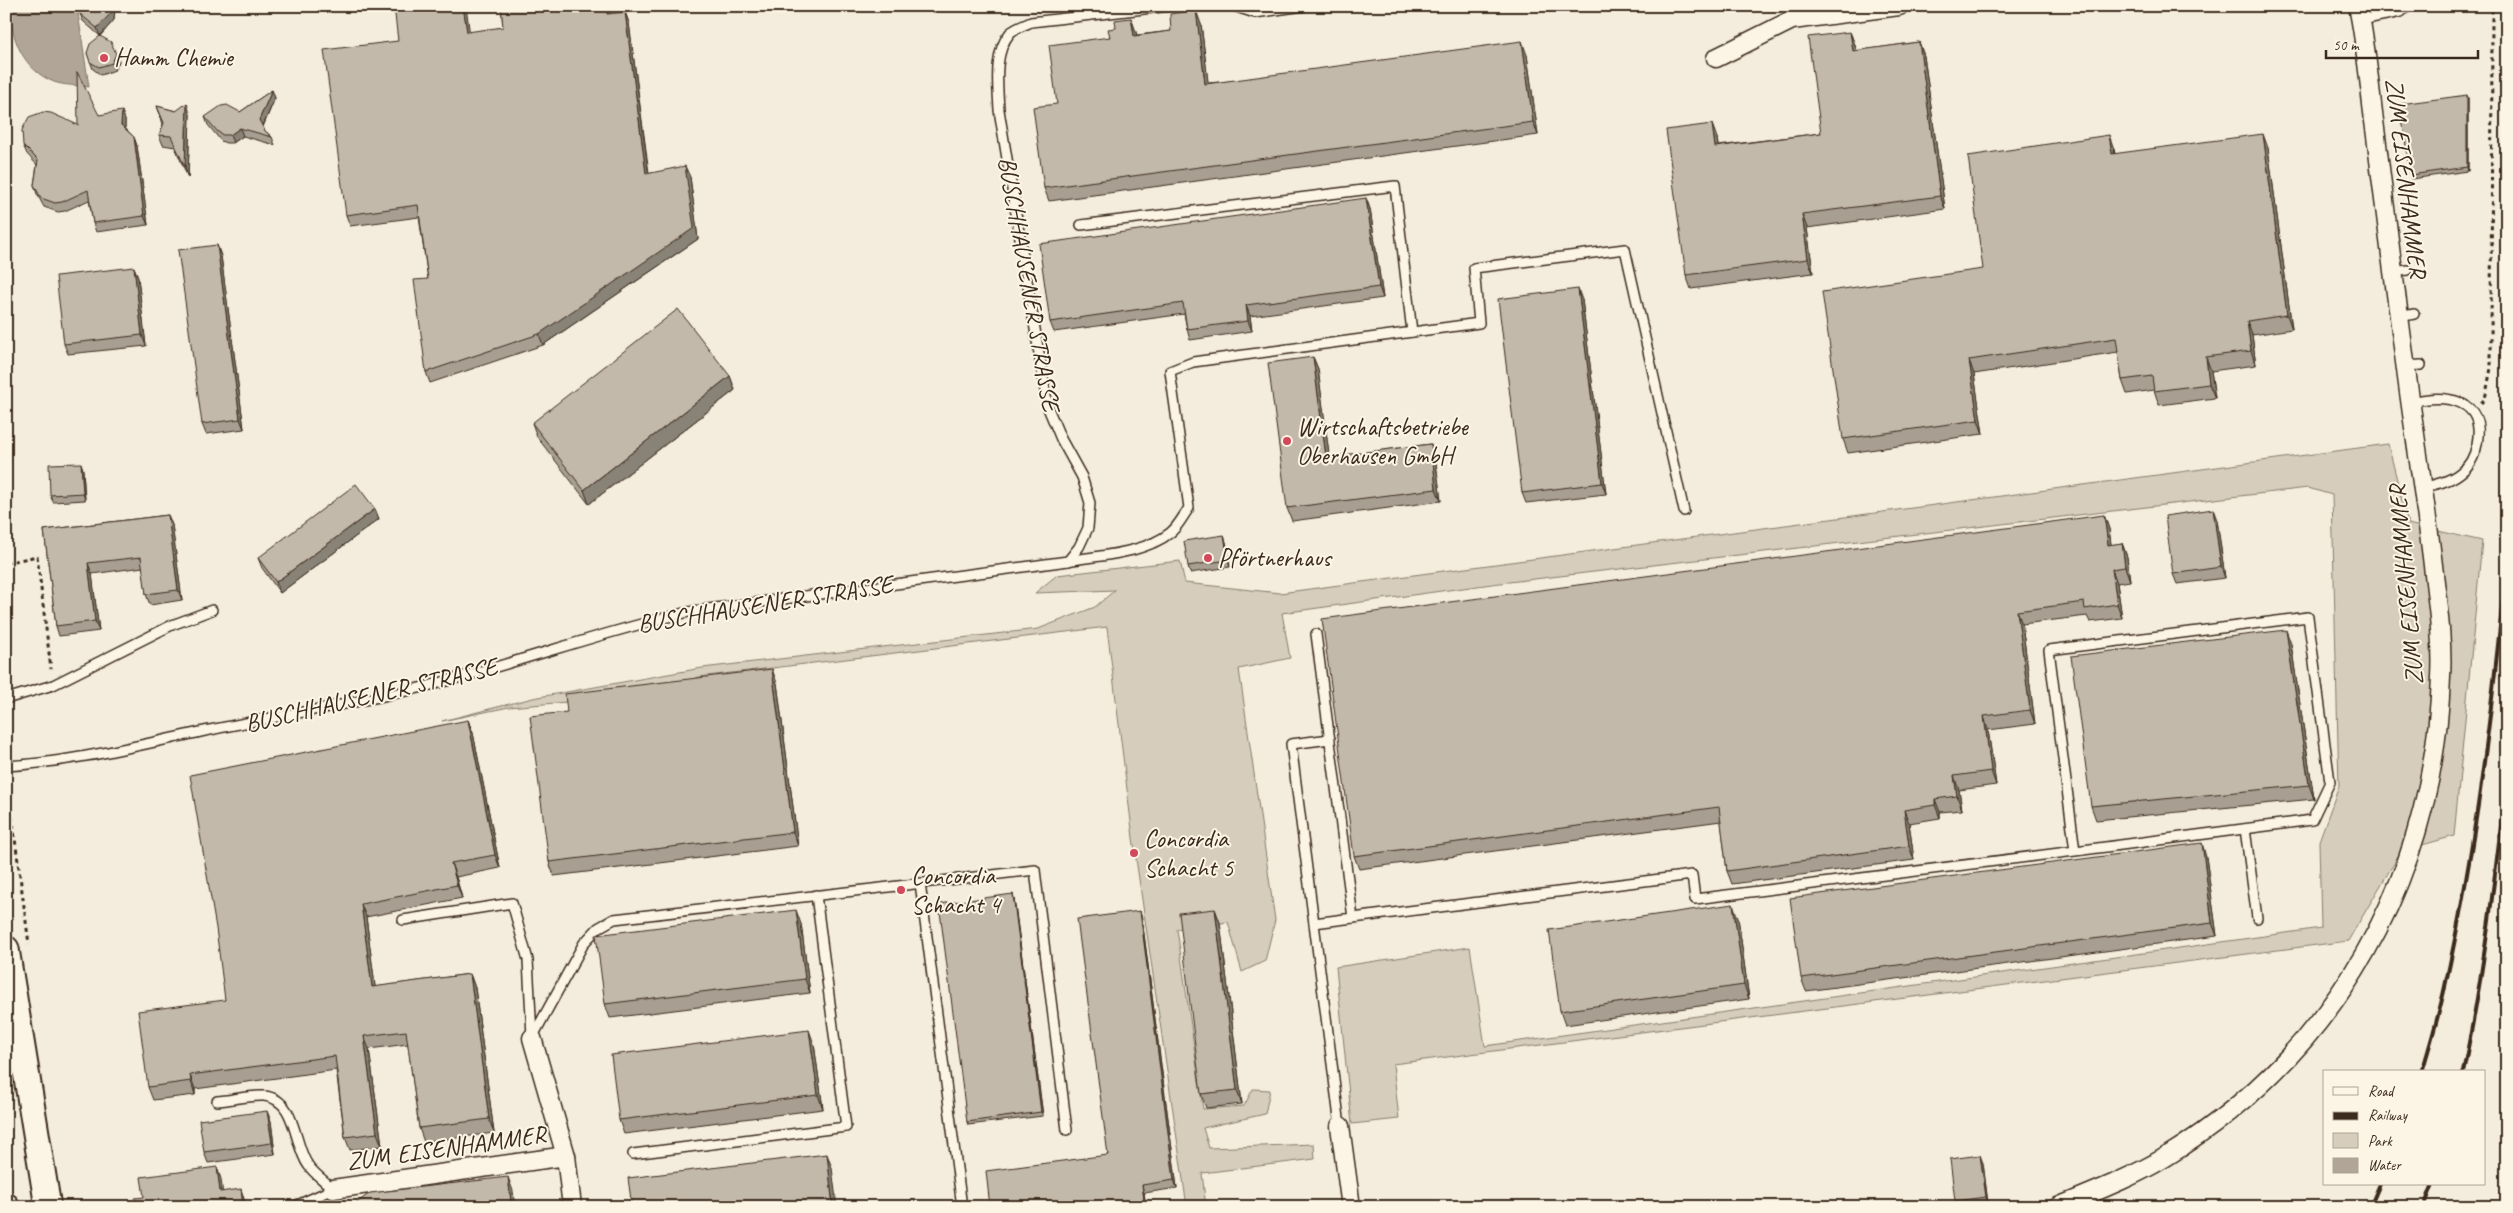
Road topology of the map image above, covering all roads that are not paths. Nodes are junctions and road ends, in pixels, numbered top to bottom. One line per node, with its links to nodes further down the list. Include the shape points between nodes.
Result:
1 (1170, 6): 13 (lane, BUSCHHAUSENER STRASSE, via 1031,22 1011,32 1001,50 997,78 999,110 1048,408 1082,477 1090,503 1088,528)
2 (1233, 6): 3 (lane, via 1255,13)
3 (1304, 6)
4 (1899, 6): 7 (street, via 1792,20)
5 (2408, 6): 6 (lane, via 2401,12)
6 (2360, 13): 10 (street, ZUM EISENHAMMER, via 2407,316 2413,366)
7 (1716, 58)
8 (1081, 225): 9 (lane, via 1395,186)
9 (1412, 332): 12 (lane, via 1479,323 1474,268 1625,249); 13 (lane, via 1193,362 1170,371 1189,508 1170,533 1154,542 1112,554)
10 (2411, 402): 11 (street, ZUM EISENHAMMER); 11 (lane, via 2449,399 2472,411 2479,429 2473,457 2467,467 2452,478)
11 (2425, 487): 40 (street, ZUM EISENHAMMER, via 2440,646 2437,739 2416,838 2386,915 2351,976 2326,1010 2257,1088 2164,1157)
12 (1684, 511)
13 (1068, 560): 18 (lane, BUSCHHAUSENER STRASSE, via 693,611 645,621 506,665 402,692 116,751)
14 (212, 610): 16 (lane, via 172,625 53,685)
15 (1316, 634): 17 (lane)
16 (6, 699)
17 (1330, 739): 23 (lane); 26 (lane, via 1291,744)
18 (6, 765)
19 (2245, 829): 20 (lane); 20 (lane, via 2312,820 2330,782 2308,616 2048,650); 24 (lane)
20 (2075, 851): 23 (lane, via 1695,900 1692,875)
21 (920, 883): 22 (lane); 31 (lane, via 1035,870); 38 (lane)
22 (816, 896): 28 (lane, via 614,919 598,928 584,943); 32 (lane, via 846,1127)
23 (1353, 918): 26 (lane)
24 (2257, 918)
25 (403, 920): 28 (lane, via 512,904 528,960)
26 (1314, 923): 30 (lane)
27 (6, 949): 35 (main road)
28 (532, 1038): 33 (street, ZUM EISENHAMMER)
29 (217, 1102): 34 (lane, via 265,1096 281,1104 289,1114 308,1165)
30 (1340, 1126): 39 (street)
31 (1067, 1130)
32 (634, 1154)
33 (566, 1156): 34 (street, ZUM EISENHAMMER); 37 (street, ZUM EISENHAMMER)
34 (333, 1189): 36 (lane)
35 (48, 1207)
36 (293, 1207)
37 (572, 1207)
38 (962, 1207)
39 (1351, 1207)
40 (2058, 1207)

